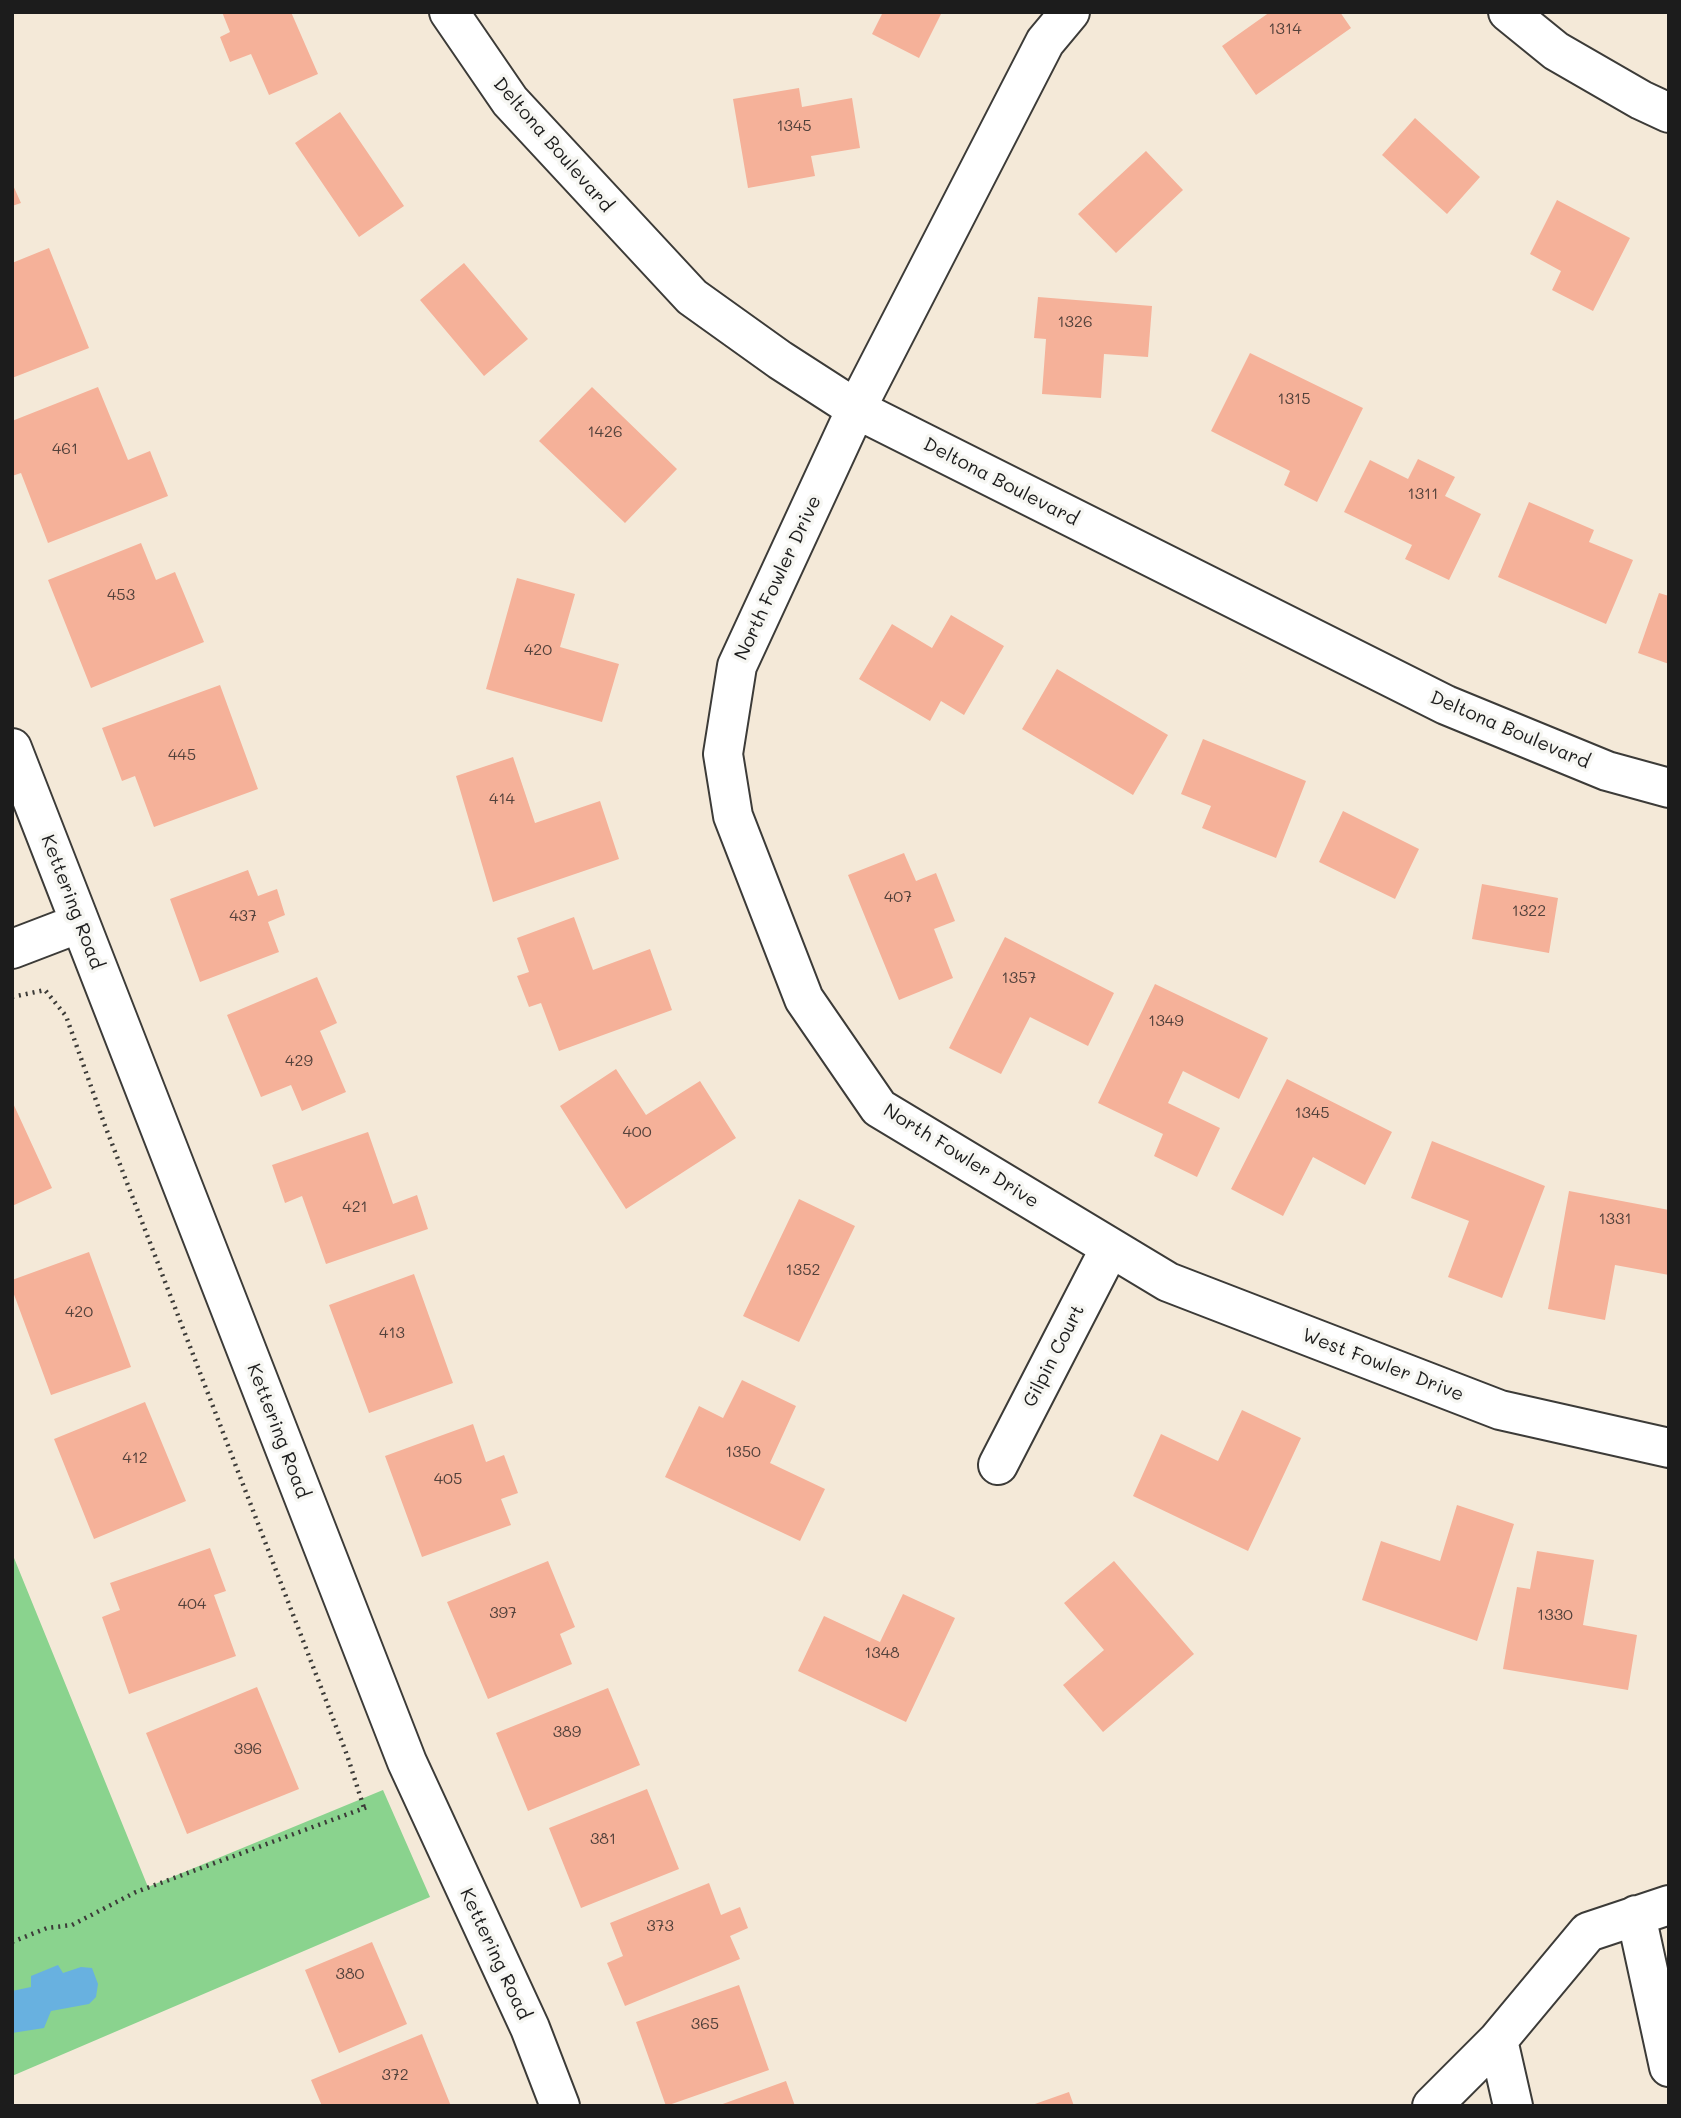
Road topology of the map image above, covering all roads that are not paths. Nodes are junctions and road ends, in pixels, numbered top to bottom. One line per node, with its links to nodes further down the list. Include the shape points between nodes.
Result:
1 (449, 12): 5 (street, Deltona Boulevard, via 510,101 692,297)
2 (1070, 12): 5 (street, North Fowler Drive, via 1045,42)
3 (1508, 12): 4 (street, via 1556,51)
4 (1669, 113)
5 (856, 409): 7 (street, Deltona Boulevard, via 1446,705 1607,771); 10 (street, North Fowler Drive, via 737,666 723,754 733,816 804,999 879,1108)
6 (12, 748): 8 (street, Kettering Road)
7 (1669, 788)
8 (80, 923): 9 (street); 16 (street, Kettering Road, via 407,1762 530,2028)
9 (12, 949)
10 (1110, 1248): 11 (street, West Fowler Drive, via 1168,1282 1500,1410); 12 (street, Gilpin Court)
11 (1669, 1448)
12 (998, 1465)
13 (1652, 1910): 14 (street, via 1588,1932); 15 (street)
14 (1498, 2040): 17 (street); 18 (street)
15 (1669, 2067)
16 (560, 2106)
17 (1432, 2106)
18 (1513, 2106)

